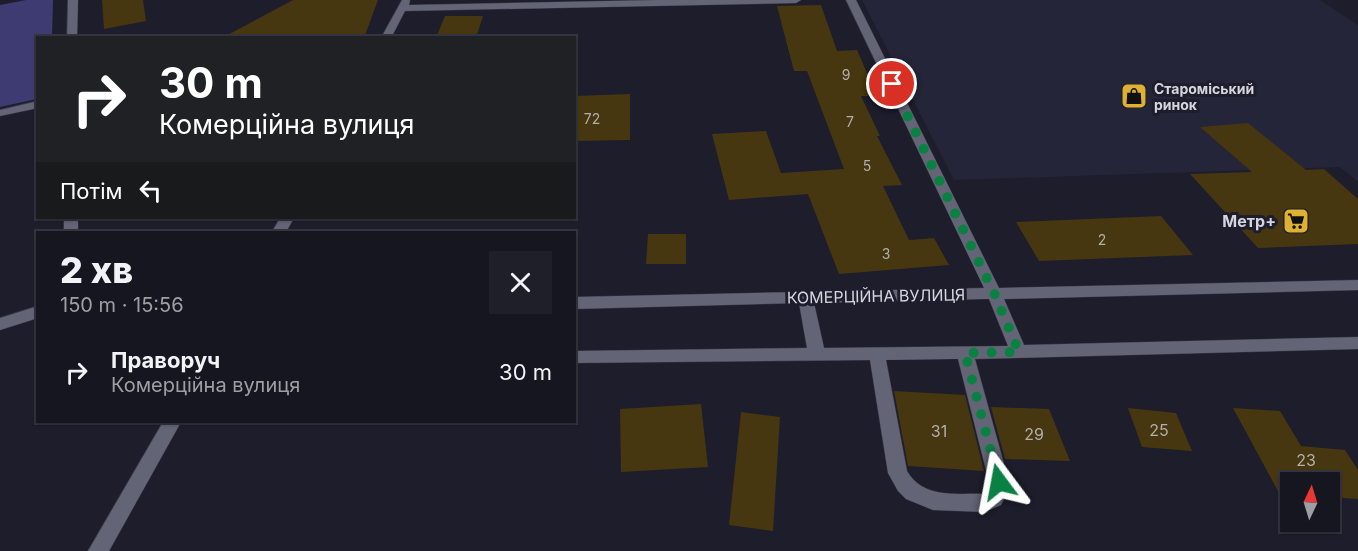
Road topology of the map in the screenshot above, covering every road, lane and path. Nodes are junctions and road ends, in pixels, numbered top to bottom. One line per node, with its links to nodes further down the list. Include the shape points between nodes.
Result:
1 (73, 0): 5 (street)
2 (796, 0): 4 (street)
3 (851, 0): 10 (street)
4 (404, 4): 6 (street)
5 (72, 36)
6 (387, 36)
7 (36, 104): 8 (street)
8 (0, 112)
9 (1358, 285): 10 (street, КОМЕРЦІЙНА ВУЛИЦЯ)
10 (995, 295): 11 (street, КОМЕРЦІЙНА ВУЛИЦЯ); 16 (street)
11 (805, 297): 12 (street, КОМЕРЦІЙНА ВУЛИЦЯ); 18 (street)
12 (576, 303)
13 (36, 313): 14 (street)
14 (0, 324)
15 (1358, 344): 16 (street)
16 (1019, 352): 17 (street)
17 (965, 353): 19 (street); 19 (street, via 999,482 996,496 984,503 923,499 907,489 898,473)
18 (817, 354): 19 (street); 20 (street)
19 (877, 354)
20 (576, 357)
21 (171, 423): 22 (street)
22 (98, 551)

